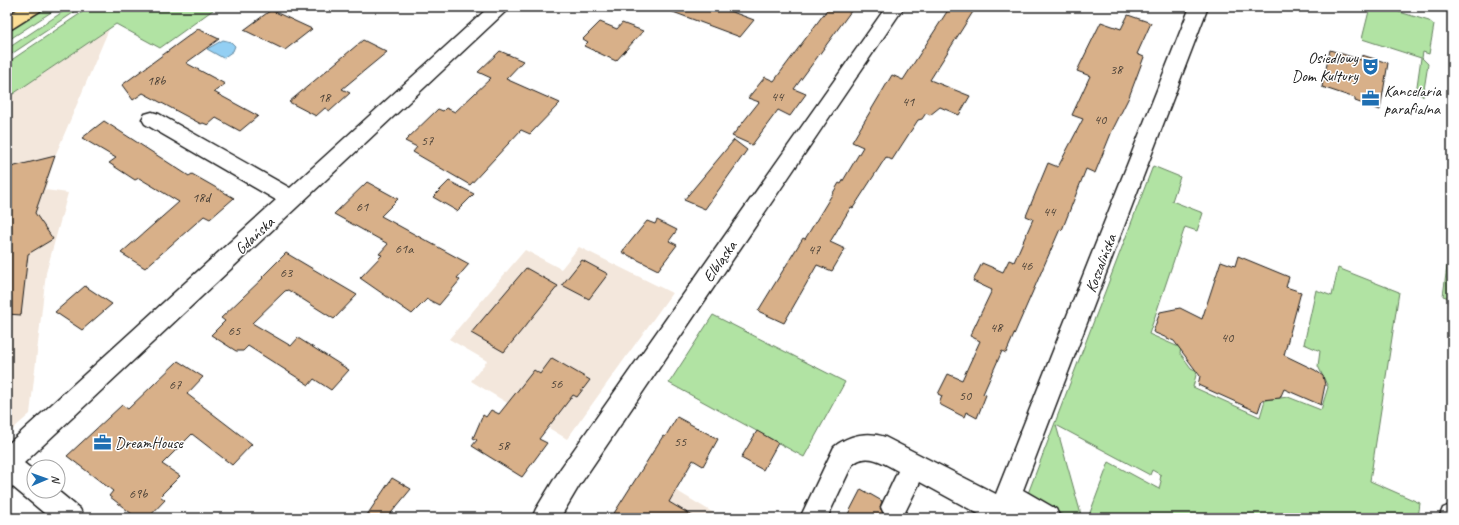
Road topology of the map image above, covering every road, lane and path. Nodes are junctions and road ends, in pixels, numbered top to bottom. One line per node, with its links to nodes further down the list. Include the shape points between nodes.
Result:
1 (34, 7): 5 (main road)
2 (500, 7): 7 (street, Gdańska)
3 (895, 7): 16 (street, Elbląska, via 570,477)
4 (1199, 7): 14 (street, Koszalińska)
5 (7, 24)
6 (152, 119): 7 (street)
7 (292, 199): 8 (street, Gdańska)
8 (7, 462)
9 (7, 466): 11 (street)
10 (914, 466): 13 (street); 14 (street); 17 (street, via 876,446 849,450 843,456)
11 (26, 481)
12 (48, 499): 15 (street)
13 (894, 508)
14 (1003, 508): 18 (street)
15 (71, 518)
16 (545, 518)
17 (813, 518)
18 (1047, 518)

